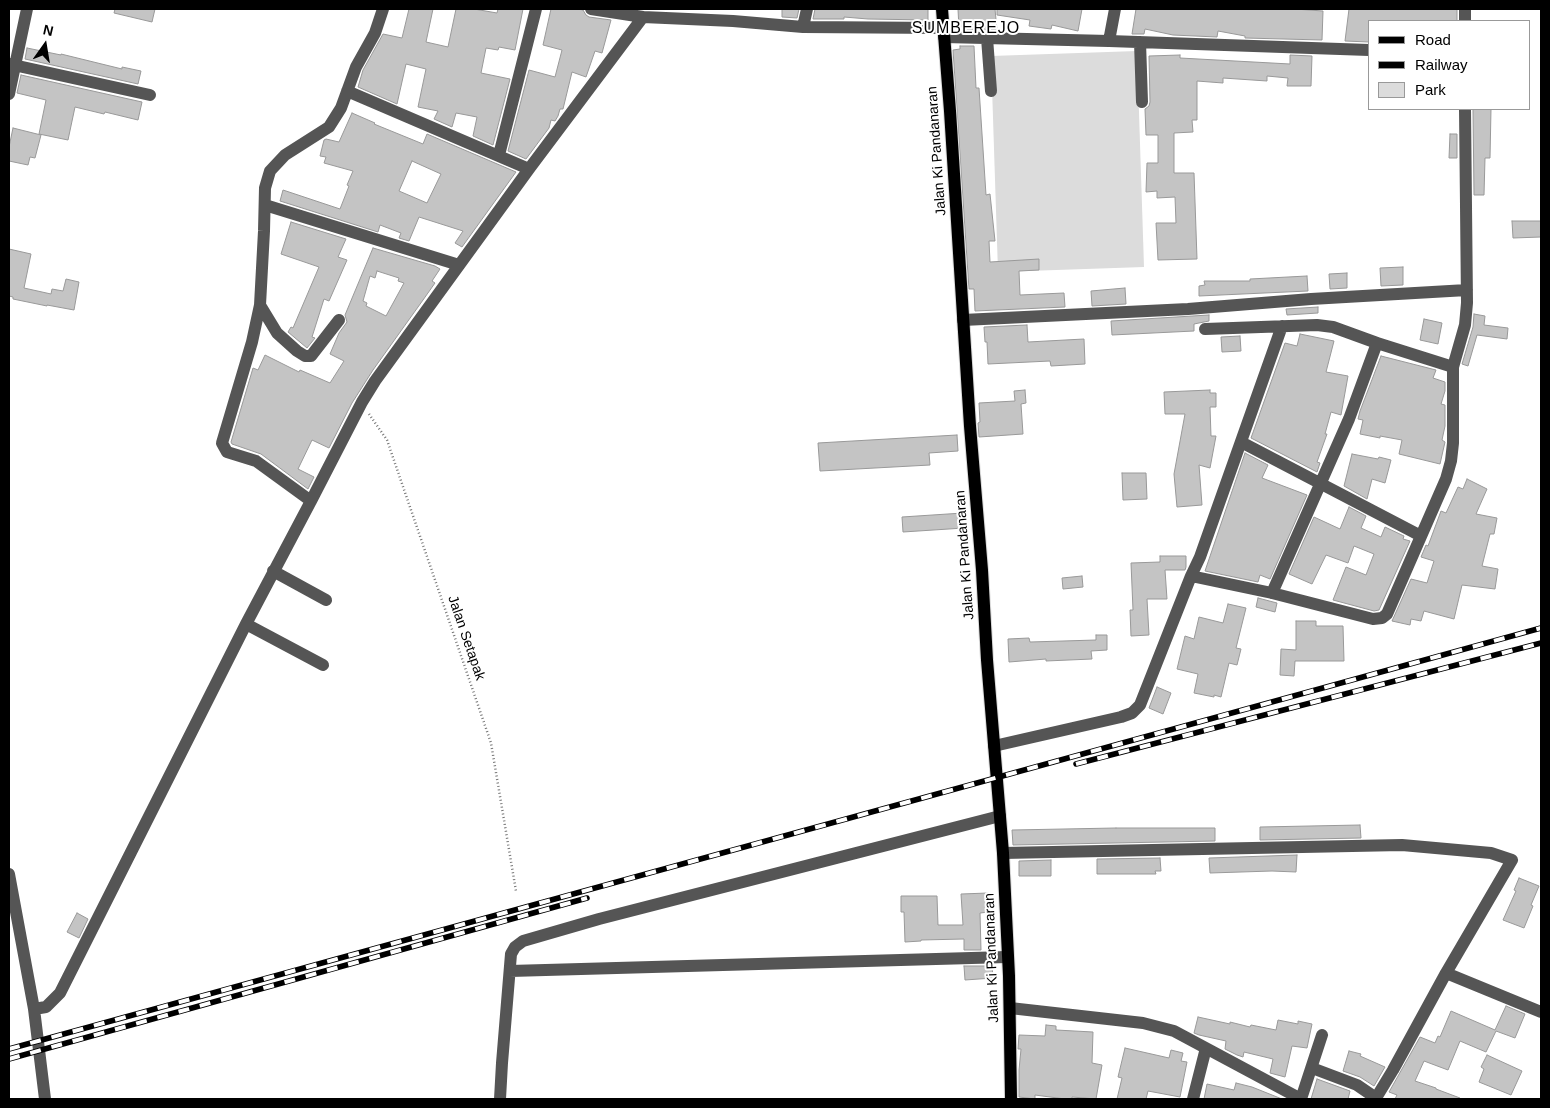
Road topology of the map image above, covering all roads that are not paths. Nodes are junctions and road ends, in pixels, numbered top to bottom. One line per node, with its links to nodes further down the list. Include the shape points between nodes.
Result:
1 (27, 9): 17 (street)
2 (383, 9): 18 (street)
3 (536, 9): 24 (street)
4 (595, 9): 10 (street)
5 (807, 9): 11 (street)
6 (942, 9): 12 (main road, Jalan Ki Pandanaran)
7 (1115, 9): 14 (street)
8 (670, 14): 9 (street); 10 (street)
9 (734, 15): 11 (street)
10 (643, 17): 25 (street)
11 (803, 27): 12 (street)
12 (944, 33): 13 (street); 31 (main road, Jalan Ki Pandanaran)
13 (987, 38): 14 (street); 19 (street)
14 (1109, 40): 15 (street)
15 (1140, 42): 16 (street); 22 (street)
16 (1368, 50)
17 (12, 64): 20 (street); 21 (street)
18 (348, 91): 24 (street); 26 (street, via 329,127 285,155 270,171)
19 (991, 91)
20 (9, 94)
21 (150, 95)
22 (1142, 102)
23 (1465, 110): 28 (street)
24 (499, 155): 25 (street)
25 (529, 169): 27 (street)
26 (265, 205): 27 (street); 29 (street)
27 (459, 265): 38 (street, via 375,380)
28 (1467, 290): 31 (street); 35 (street, via 1465,325)
29 (260, 305): 30 (street, via 277,333 305,356 311,356); 38 (street, via 222,442 227,452 256,462)
30 (339, 320)
31 (963, 320): 46 (main road, Jalan Ki Pandanaran)
32 (1282, 326): 33 (street); 34 (street, via 1333,327); 36 (street)
33 (1205, 329)
34 (1377, 343): 35 (street); 37 (street, via 1349,419)
35 (1453, 367): 39 (street, via 1451,461)
36 (1242, 442): 37 (street); 41 (street)
37 (1320, 483): 39 (street); 42 (street)
38 (311, 501): 40 (street)
39 (1421, 536): 42 (street, via 1390,609 1382,618 1372,619)
40 (274, 571): 43 (street); 44 (street)
41 (1191, 576): 42 (street); 46 (street, via 1140,705 1132,713)
42 (1272, 593)
43 (326, 600)
44 (246, 624): 45 (street); 54 (street, via 60,993 46,1007)
45 (323, 665)
46 (994, 746): 47 (main road, Jalan Ki Pandanaran)
47 (1000, 816): 48 (main road, Jalan Ki Pandanaran); 51 (street, via 548,933 515,947)
48 (1003, 853): 50 (main road, Jalan Ki Pandanaran); 52 (street, via 1402,845 1491,853 1512,860)
49 (9, 874): 54 (street)
50 (1008, 957): 51 (street); 53 (main road, Jalan Ki Pandanaran)
51 (510, 971): 60 (street)
52 (1446, 972): 55 (street); 64 (street)
53 (1010, 1008): 57 (street, via 1143,1023 1174,1031); 61 (main road, Jalan Ki Pandanaran)
54 (34, 1009): 59 (street)
55 (1541, 1012)
56 (1322, 1035): 58 (street)
57 (1206, 1048): 62 (street); 63 (street)
58 (1312, 1068): 63 (street); 64 (street, via 1357,1085)
59 (45, 1099)
60 (500, 1099)
61 (1013, 1099)
62 (1193, 1099)
63 (1301, 1099)
64 (1376, 1099)

